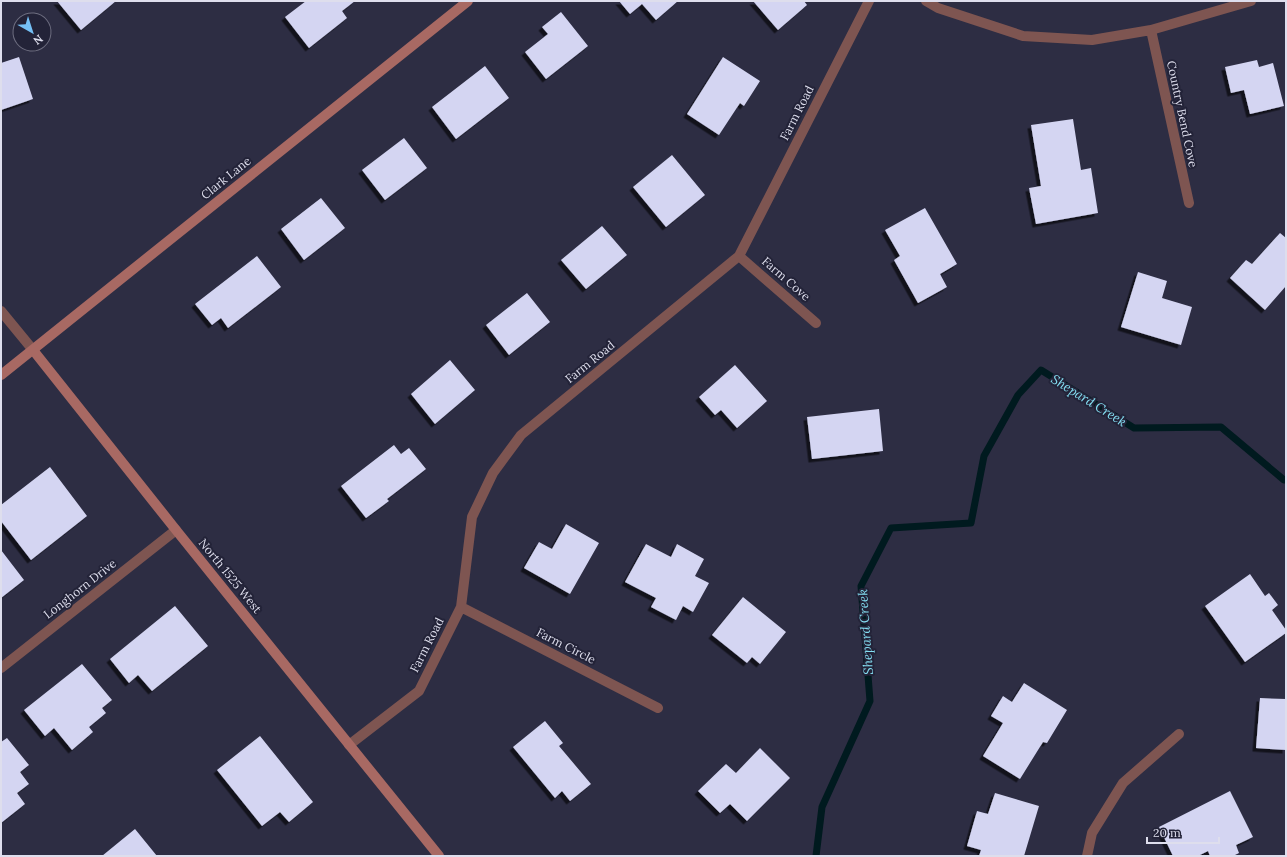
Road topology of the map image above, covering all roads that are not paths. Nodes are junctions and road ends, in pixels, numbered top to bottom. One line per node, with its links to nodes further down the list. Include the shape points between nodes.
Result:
1 (468, 1): 10 (street, Clark Lane)
2 (869, 1): 7 (street, Farm Road)
3 (926, 1): 5 (street, via 938,8 1023,36 1092,40)
4 (1251, 1): 5 (street)
5 (1151, 30): 6 (street, Country Bend Cove)
6 (1189, 203)
7 (739, 256): 9 (street, Farm Cove); 13 (street, Farm Road, via 521,435 493,472 472,517)
8 (1, 312): 10 (street, North 1525 West)
9 (816, 322)
10 (33, 350): 11 (street, Clark Lane); 12 (street, North 1525 West)
11 (1, 375)
12 (176, 530): 14 (street, Longhorn Drive); 17 (street, North 1525 West)
13 (461, 607): 15 (street, Farm Circle); 17 (street, Farm Road, via 419,691)
14 (1, 668)
15 (658, 708)
16 (1179, 734): 19 (street, via 1123,783 1092,833)
17 (349, 744): 18 (street, North 1525 West)
18 (439, 856)
19 (1086, 856)

